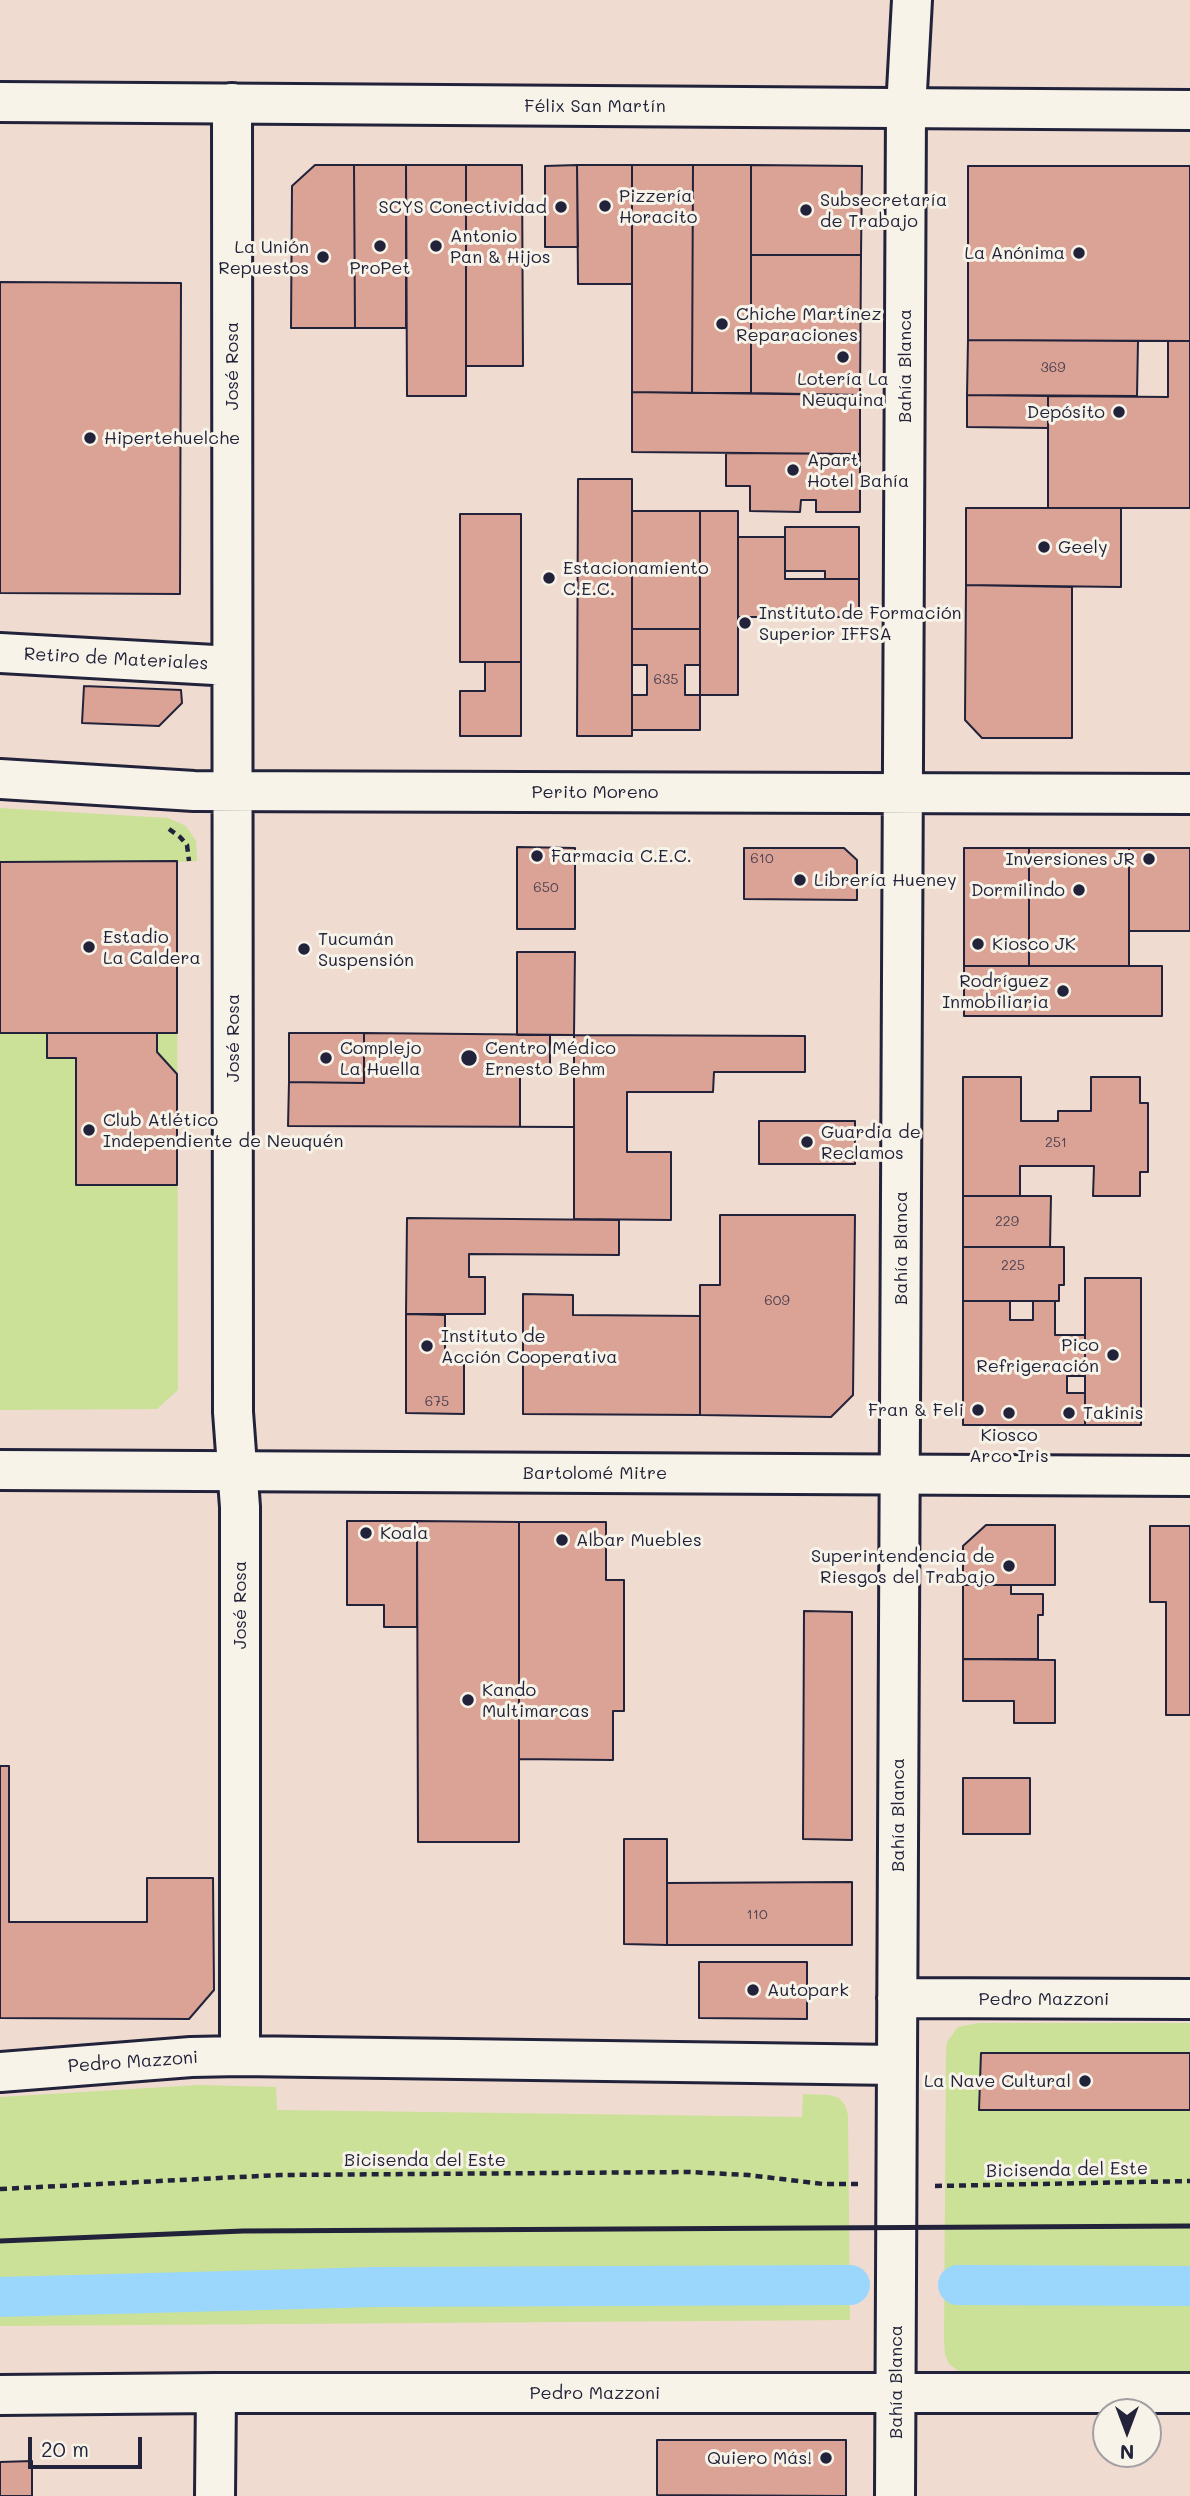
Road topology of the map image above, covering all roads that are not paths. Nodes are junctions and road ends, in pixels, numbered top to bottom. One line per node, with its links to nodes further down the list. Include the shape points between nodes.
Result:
1 (912, 0): 4 (main road, Bahía Blanca)
2 (0, 102): 3 (main road, Félix San Martín)
3 (232, 103): 4 (main road, Félix San Martín); 7 (main road, José Rosa)
4 (906, 109): 5 (main road, Félix San Martín); 10 (main road, Bahía Blanca)
5 (1190, 110)
6 (0, 653): 7 (main road, Retiro de Materiales)
7 (232, 666): 9 (main road, José Rosa)
8 (0, 779): 9 (main road, Perito Moreno, via 164,791)
9 (233, 791): 10 (main road, Perito Moreno); 13 (main road, José Rosa, via 233,1412)
10 (903, 793): 11 (main road, Perito Moreno); 14 (main road, Bahía Blanca)
11 (1190, 794)
12 (0, 1470): 13 (main road, Bartolomé Mitre)
13 (237, 1471): 14 (main road, Bartolomé Mitre); 18 (main road, José Rosa)
14 (900, 1474): 15 (main road, Bartolomé Mitre); 16 (main road, Bahía Blanca)
15 (1190, 1476)
16 (897, 1998): 17 (main road, Pedro Mazzoni); 19 (main road, Bahía Blanca)
17 (1190, 1999)
18 (240, 2056): 19 (main road, Pedro Mazzoni); 20 (main road, Pedro Mazzoni)
19 (897, 2065): 23 (main road, Bahía Blanca)
20 (0, 2072)
21 (216, 2393): 23 (main road, Pedro Mazzoni); 24 (main road, Pedro Mazzoni); 25 (main road)
22 (1190, 2393): 23 (main road, Pedro Mazzoni)
23 (895, 2394): 26 (main road, Bahía Blanca)
24 (0, 2395)
25 (215, 2496)
26 (895, 2496)

